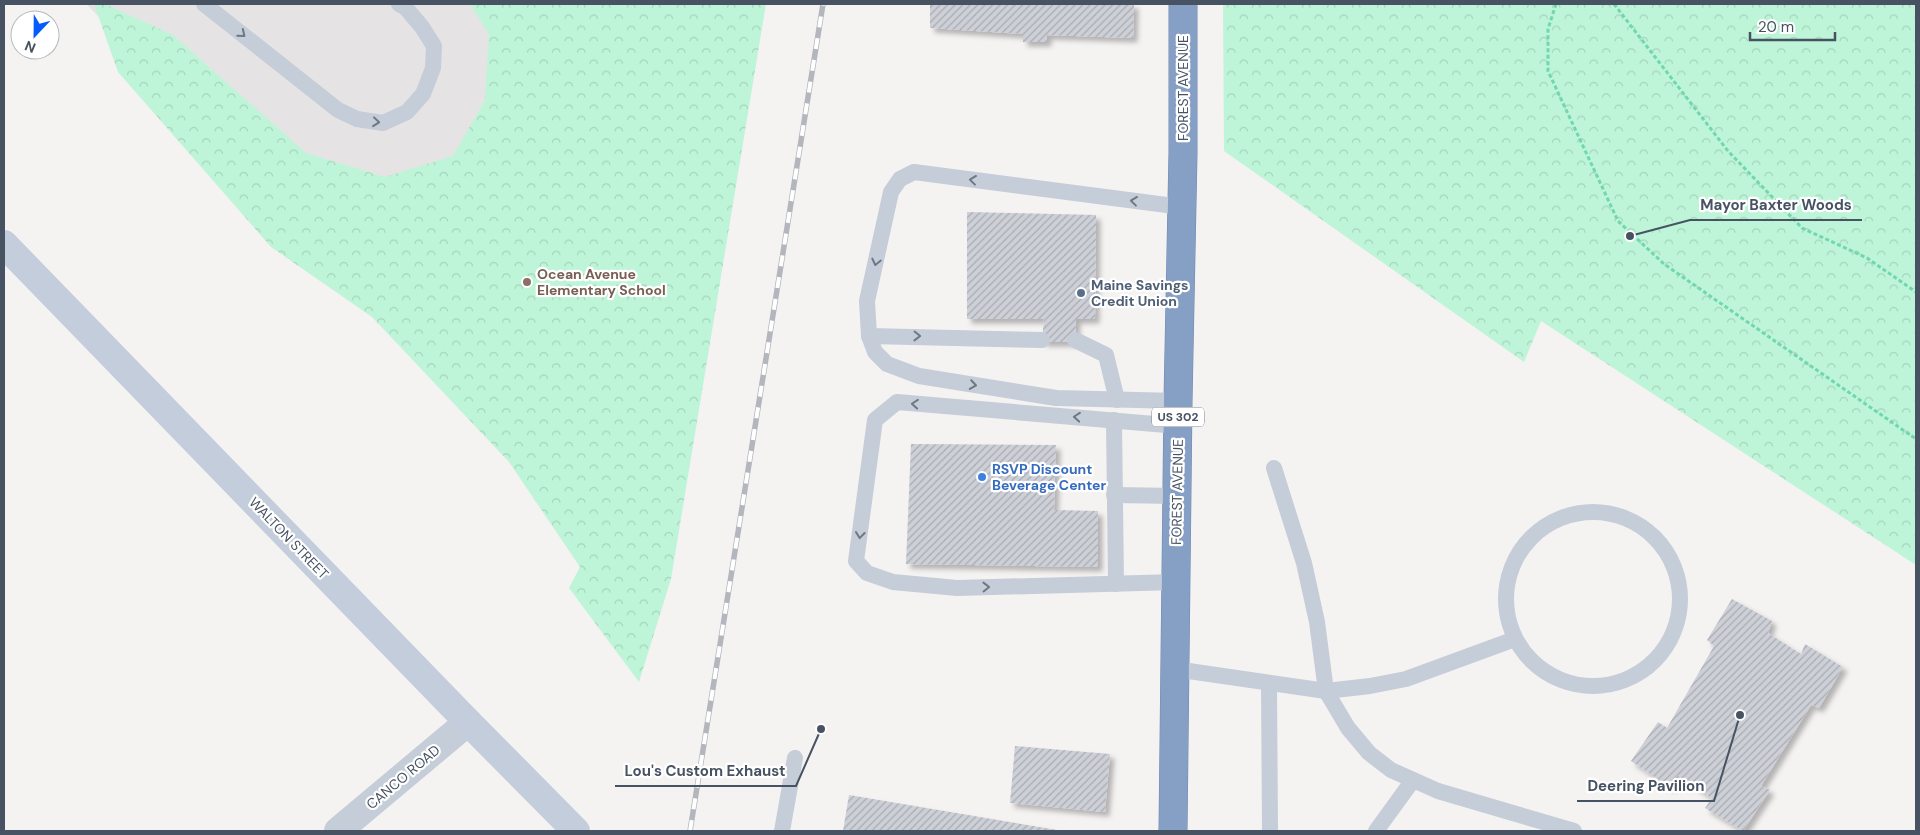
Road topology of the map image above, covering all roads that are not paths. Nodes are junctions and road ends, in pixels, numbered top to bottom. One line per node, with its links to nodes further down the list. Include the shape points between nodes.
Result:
1 (204, 4): 2 (lane, one-way to 2, via 338,110 357,119 383,123 407,112 423,94 433,68 434,46 422,26)
2 (399, 4)
3 (1183, 4): 4 (highway, FOREST AVENUE / US 302)
4 (1182, 207): 6 (lane, one-way to 6, via 914,172 900,179 891,192 867,302); 10 (highway, FOREST AVENUE / US 302)
5 (4, 244): 21 (street, WALTON STREET)
6 (869, 336): 7 (lane, one-way to 7); 9 (lane, one-way to 9, via 875,352 887,364 919,376 1056,398)
7 (1042, 340)
8 (1075, 340): 9 (lane, via 1106,355)
9 (1117, 400): 10 (lane)
10 (1178, 413): 11 (lane); 14 (highway, FOREST AVENUE / US 302)
11 (1114, 420): 13 (lane); 16 (lane, one-way to 16, via 897,402 875,420 856,561 867,572 893,582 911,584 957,588)
12 (1274, 468): 20 (lane, via 1304,563 1317,622)
13 (1114, 495): 14 (lane); 16 (lane)
14 (1177, 496): 15 (highway, FOREST AVENUE / US 302)
15 (1176, 582): 16 (lane); 18 (highway, FOREST AVENUE / US 302)
16 (1116, 584)
17 (1515, 639): 17 (lane, via 1539,669 1563,682 1590,687 1620,683 1647,668 1668,646 1679,617 1680,587 1670,558 1651,534 1625,518 1596,511 1568,515 1543,527 1523,545 1510,570 1505,596 1508,624); 20 (lane, via 1406,679)
18 (1174, 670): 19 (lane); 27 (highway, FOREST AVENUE / US 302)
19 (1269, 683): 20 (lane); 28 (lane)
20 (1326, 691): 23 (lane, via 1348,728 1369,753 1391,770)
21 (468, 722): 24 (street, CANCO ROAD); 25 (street, WALTON STREET)
22 (795, 758): 26 (lane)
23 (1413, 780): 29 (lane); 30 (lane, via 1438,791)
24 (338, 831)
25 (576, 831)
26 (782, 831)
27 (1173, 831)
28 (1270, 831)
29 (1376, 831)
30 (1574, 831)

